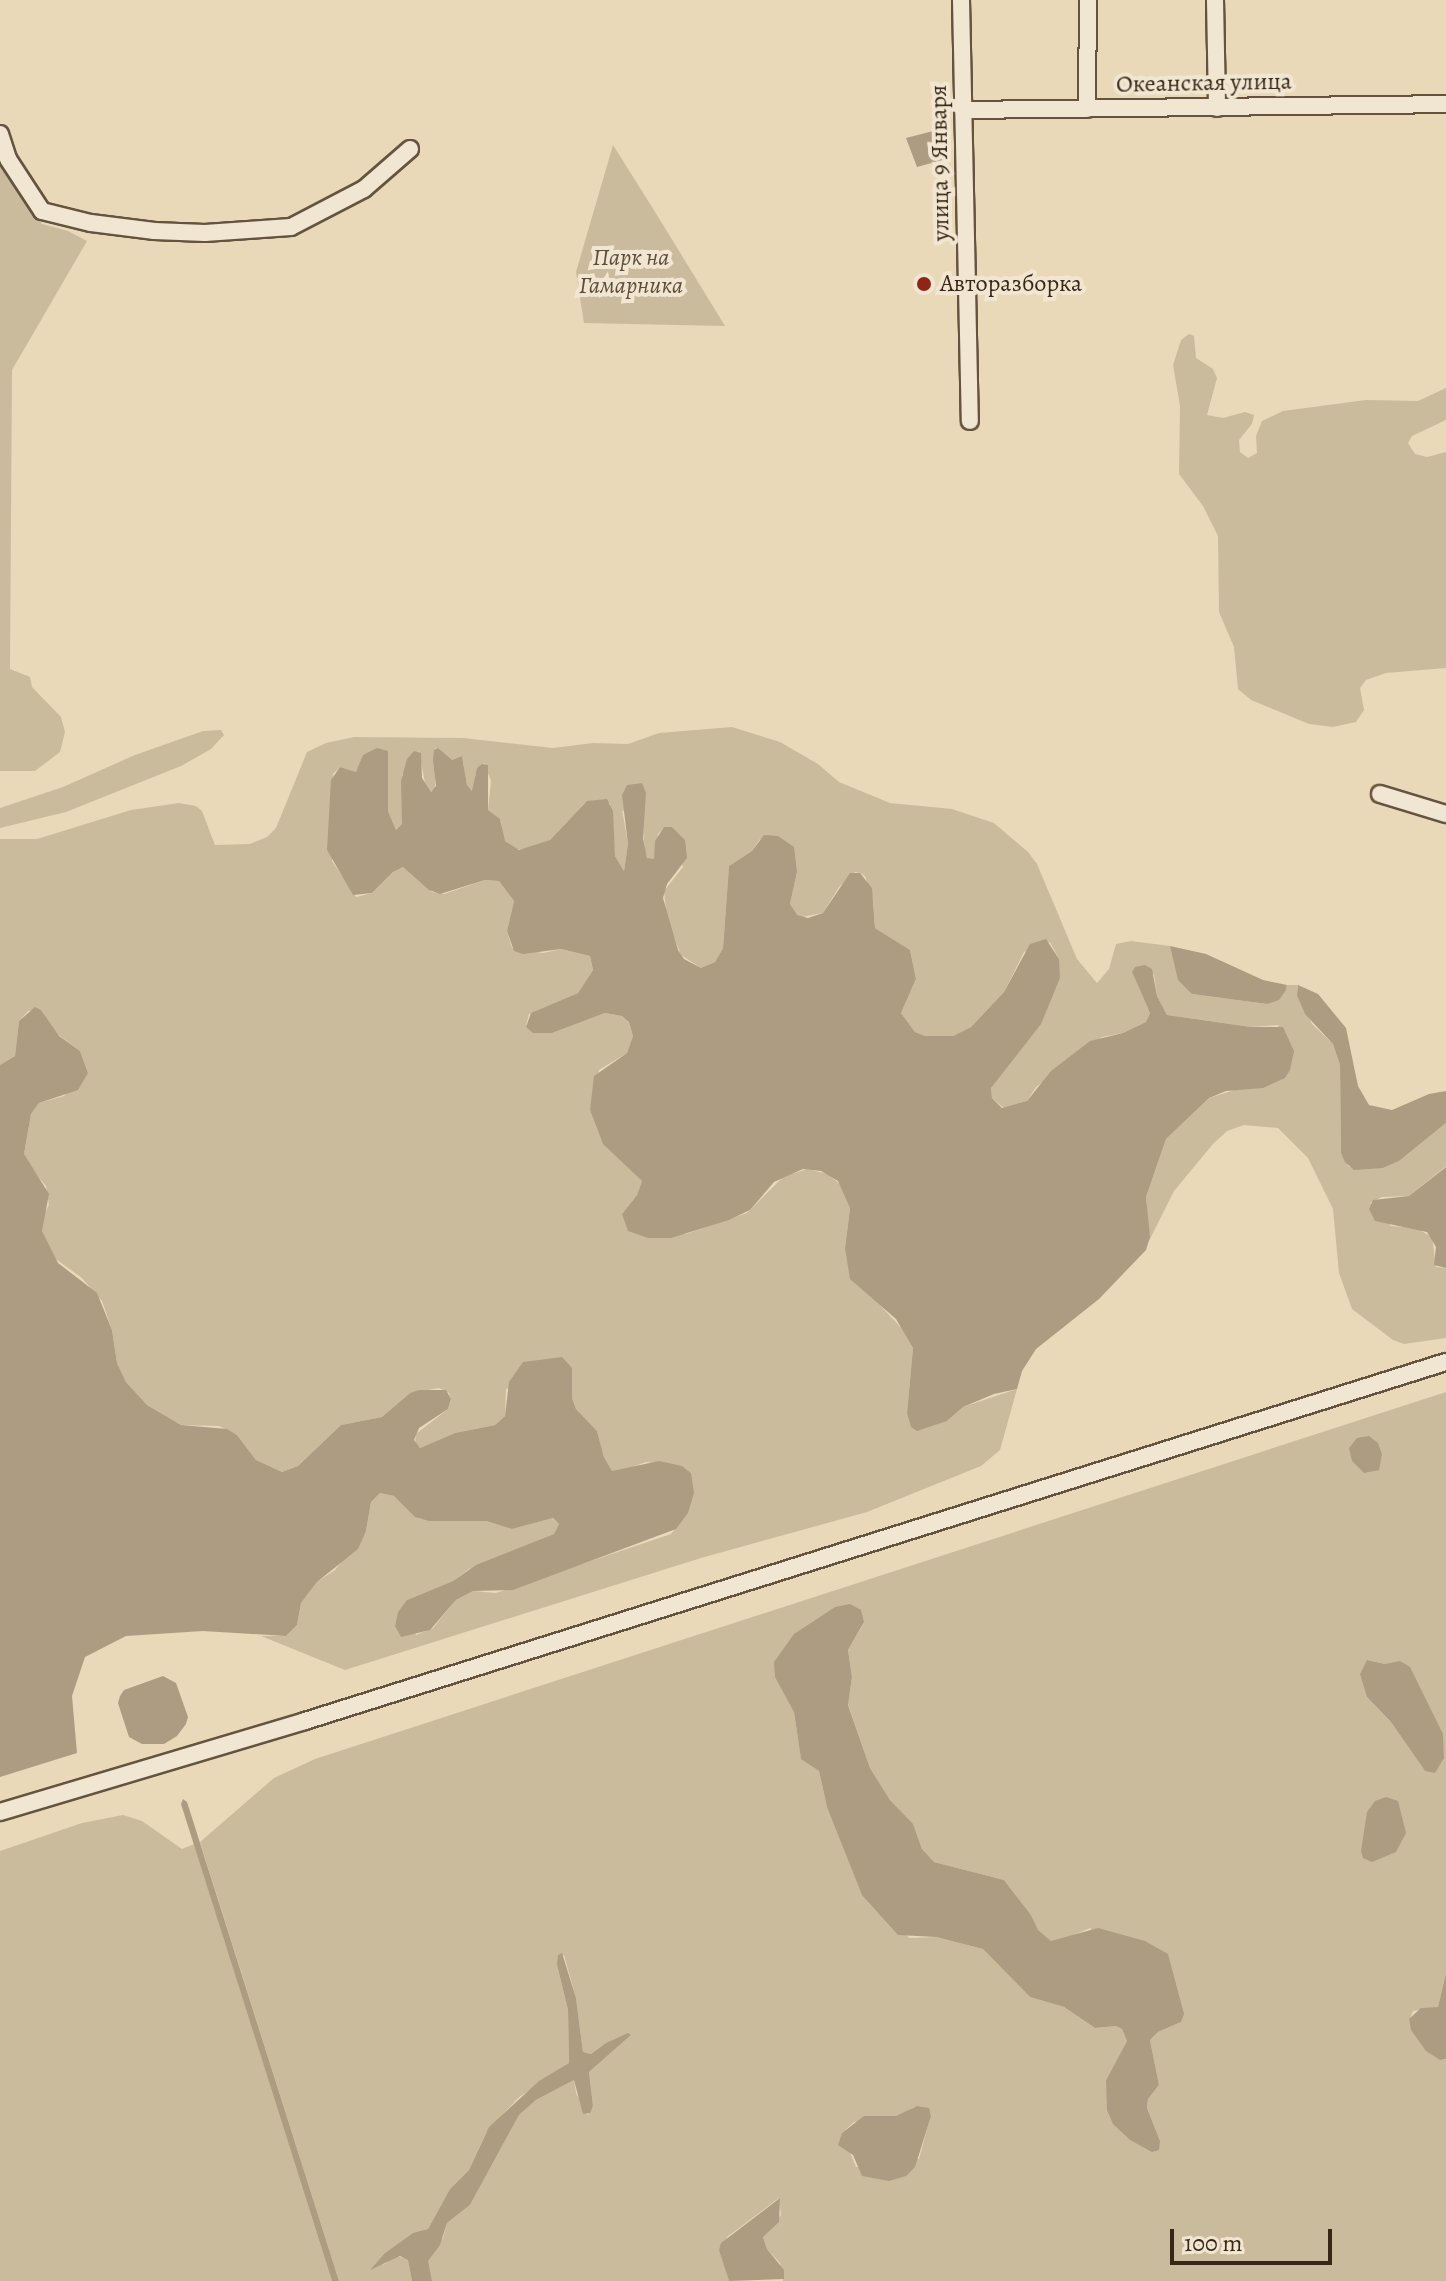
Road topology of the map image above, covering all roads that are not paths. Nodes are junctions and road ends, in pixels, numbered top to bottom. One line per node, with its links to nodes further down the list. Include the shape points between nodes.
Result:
1 (961, 0): 7 (street, улица 9 Января)
2 (1088, 0): 6 (street)
3 (1215, 0): 5 (street)
4 (1446, 104): 5 (street, Океанская улица)
5 (1217, 108): 6 (street, Океанская улица)
6 (1087, 109): 7 (street, Океанская улица)
7 (963, 110): 10 (street, улица 9 Января)
8 (0, 134): 9 (street, via 8,159 42,211 91,223 205,233 291,227 364,189)
9 (410, 149)
10 (970, 421)
11 (1380, 794): 12 (street)
12 (1446, 814)
13 (1446, 1362): 14 (street)
14 (0, 1812)

